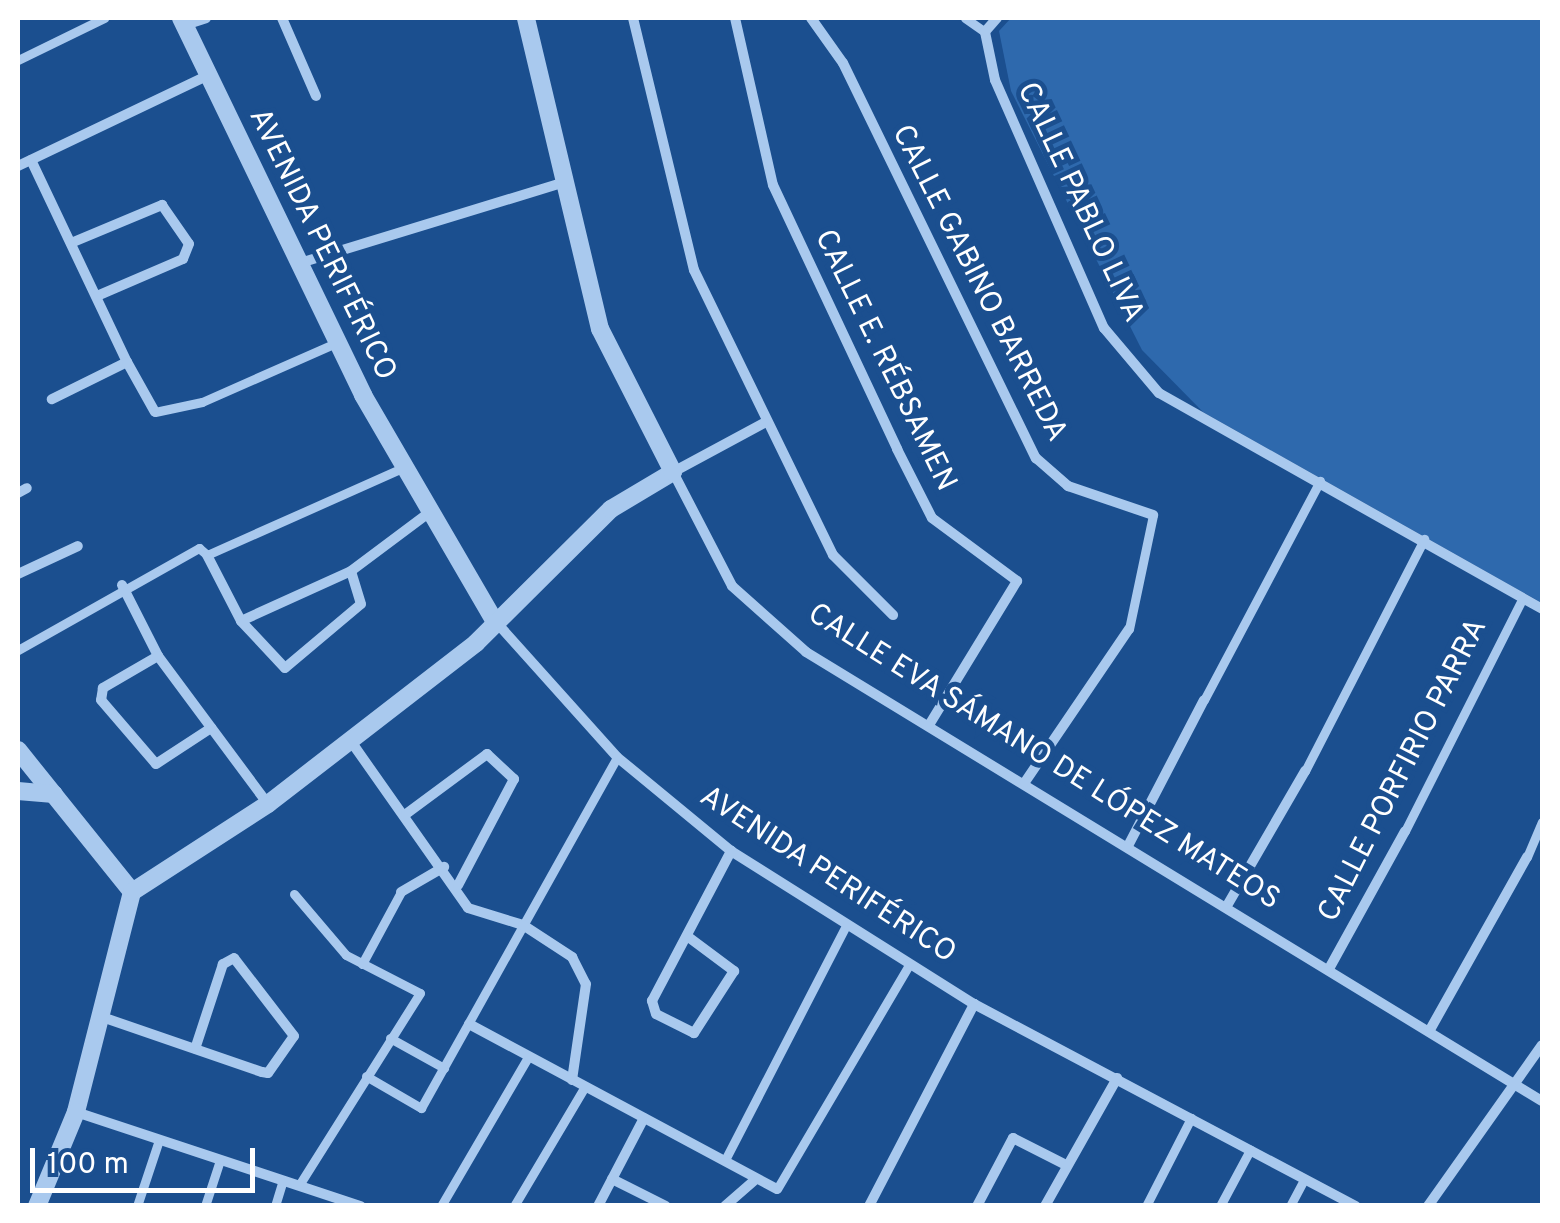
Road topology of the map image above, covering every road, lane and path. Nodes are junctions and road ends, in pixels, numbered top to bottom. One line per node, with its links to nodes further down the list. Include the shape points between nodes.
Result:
1 (104, 18): 12 (street)
2 (206, 18): 10 (street)
3 (282, 18): 14 (street)
4 (526, 18): 17 (street, CALLE EVA SÁMANO DE LÓPEZ MATEOS)
5 (633, 18): 25 (street, via 694,270)
6 (735, 18): 46 (street, CALLE E. RÉBSAMEN, via 772,185 932,518 1017,580)
7 (812, 18): 30 (street, CALLE GABINO BARREDA, via 843,63 1036,458 1068,486)
8 (965, 18): 11 (street)
9 (997, 18): 11 (street)
10 (183, 21): 13 (street, AVENIDA PERIFÉRICO)
11 (985, 32): 28 (street, CALLE PABLO LIVA, via 996,80 1104,328 1158,393)
12 (18, 60)
13 (207, 76): 15 (street); 19 (street, AVENIDA PERIFÉRICO)
14 (316, 96)
15 (31, 160): 16 (street); 18 (street)
16 (18, 166)
17 (565, 182): 19 (street); 27 (street, CALLE EVA SÁMANO DE LÓPEZ MATEOS, via 600,329)
18 (70, 243): 20 (street); 20 (street, via 162,205 189,244 183,259)
19 (300, 263): 21 (street, AVENIDA PERIFÉRICO)
20 (97, 296): 22 (street)
21 (338, 342): 24 (street, via 202,402); 26 (street, AVENIDA PERIFÉRICO)
22 (127, 362): 23 (street); 24 (street)
23 (52, 399)
24 (155, 412)
25 (766, 422): 27 (street); 39 (street, via 841,568)
26 (402, 468): 29 (street, AVENIDA PERIFÉRICO); 33 (street)
27 (673, 472): 40 (street, via 611,509); 46 (street, CALLE EVA SÁMANO DE LÓPEZ MATEOS, via 732,586 806,652)
28 (1320, 481): 31 (street, CALLE PABLO LIVA); 45 (street)
29 (430, 512): 34 (street); 40 (street, AVENIDA PERIFÉRICO)
30 (1154, 515): 42 (street)
31 (1424, 539): 37 (street, CALLE PABLO LIVA); 51 (street)
32 (78, 546): 35 (street)
33 (207, 555): 36 (street, via 199,548); 41 (street)
34 (351, 571): 41 (street); 41 (street, via 366,597 292,665 278,667)
35 (18, 574)
36 (122, 585): 43 (street); 44 (street)
37 (1522, 598): 38 (street, CALLE PABLO LIVA); 58 (street, CALLE PORFIRIO PARRA)
38 (1542, 609)
39 (893, 615)
40 (494, 620): 48 (street); 50 (street, AVENIDA PERIFÉRICO)
41 (240, 621)
42 (1128, 629): 52 (street)
43 (18, 650)
44 (158, 656): 47 (street); 47 (street, via 104,688 101,700 156,764)
45 (1204, 700): 59 (street)
46 (929, 724): 52 (street, CALLE EVA SÁMANO DE LÓPEZ MATEOS)
47 (211, 728): 55 (street)
48 (349, 739): 55 (street); 56 (street)
49 (18, 750): 54 (street)
50 (618, 757): 60 (street, AVENIDA PERIFÉRICO); 68 (street)
51 (1305, 771): 67 (street)
52 (1025, 782): 59 (street, CALLE EVA SÁMANO DE LÓPEZ MATEOS)
53 (18, 791): 54 (street)
54 (54, 794): 64 (street)
55 (268, 804): 64 (street)
56 (406, 814): 62 (street); 63 (street, via 487,754 514,779)
57 (1542, 822): 61 (street)
58 (1405, 831): 73 (street, CALLE PORFIRIO PARRA)
59 (1128, 844): 67 (street, CALLE EVA SÁMANO DE LÓPEZ MATEOS)
60 (732, 851): 69 (street, AVENIDA PERIFÉRICO); 70 (street)
61 (1527, 857): 77 (street)
62 (444, 867): 63 (street); 65 (street)
63 (458, 886): 68 (street, via 468,908)
64 (132, 892): 75 (street)
65 (401, 892): 71 (street)
66 (294, 894): 71 (street)
67 (1228, 904): 73 (street, CALLE EVA SÁMANO DE LÓPEZ MATEOS)
68 (523, 925): 76 (street); 85 (street, via 562,945 584,977)
69 (846, 927): 72 (street, AVENIDA PERIFÉRICO); 94 (street)
70 (686, 936): 70 (street, via 651,1008 694,1033 734,972)
71 (362, 964): 78 (street, via 420,992)
72 (909, 965): 74 (street, AVENIDA PERIFÉRICO); 102 (street)
73 (1330, 967): 77 (street, CALLE EVA SÁMANO DE LÓPEZ MATEOS)
74 (974, 1004): 84 (street, AVENIDA PERIFÉRICO); 113 (street)
75 (102, 1017): 80 (street); 89 (street)
76 (468, 1024): 81 (street); 82 (street)
77 (1432, 1028): 86 (street, CALLE EVA SÁMANO DE LÓPEZ MATEOS)
78 (390, 1038): 82 (street); 83 (street)
79 (1542, 1044): 86 (street)
80 (195, 1049): 80 (street, via 268,1073 294,1036 234,958 224,964)
81 (528, 1058): 85 (street); 108 (street)
82 (444, 1068): 83 (street, via 421,1108)
83 (366, 1076): 101 (street)
84 (1117, 1078): 91 (street, AVENIDA PERIFÉRICO); 96 (street)
85 (572, 1080): 87 (street)
86 (1516, 1084): 88 (street, CALLE EVA SÁMANO DE LÓPEZ MATEOS); 120 (street)
87 (583, 1090): 90 (street); 109 (street)
88 (1542, 1101)
89 (76, 1112): 92 (street); 104 (street)
90 (644, 1118): 94 (street); 97 (street)
91 (1192, 1118): 93 (street, AVENIDA PERIFÉRICO); 116 (street)
92 (160, 1140): 95 (street); 105 (street)
93 (1250, 1150): 99 (street, AVENIDA PERIFÉRICO); 117 (street)
94 (726, 1158): 100 (street)
95 (220, 1160): 98 (street); 106 (street)
96 (1066, 1166): 114 (street, via 1013,1138); 115 (street)
97 (612, 1179): 110 (street); 111 (street)
98 (283, 1180): 101 (street); 107 (street)
99 (1304, 1180): 118 (street); 119 (street, AVENIDA PERIFÉRICO)
100 (754, 1182): 102 (street); 112 (street)
101 (298, 1185): 103 (street)
102 (777, 1189)
103 (356, 1205)
104 (36, 1206)
105 (137, 1206)
106 (205, 1206)
107 (275, 1206)
108 (441, 1206)
109 (514, 1206)
110 (598, 1206)
111 (666, 1206)
112 (725, 1206)
113 (869, 1206)
114 (977, 1206)
115 (1045, 1206)
116 (1146, 1206)
117 (1220, 1206)
118 (1290, 1206)
119 (1356, 1206)
120 (1428, 1206)

